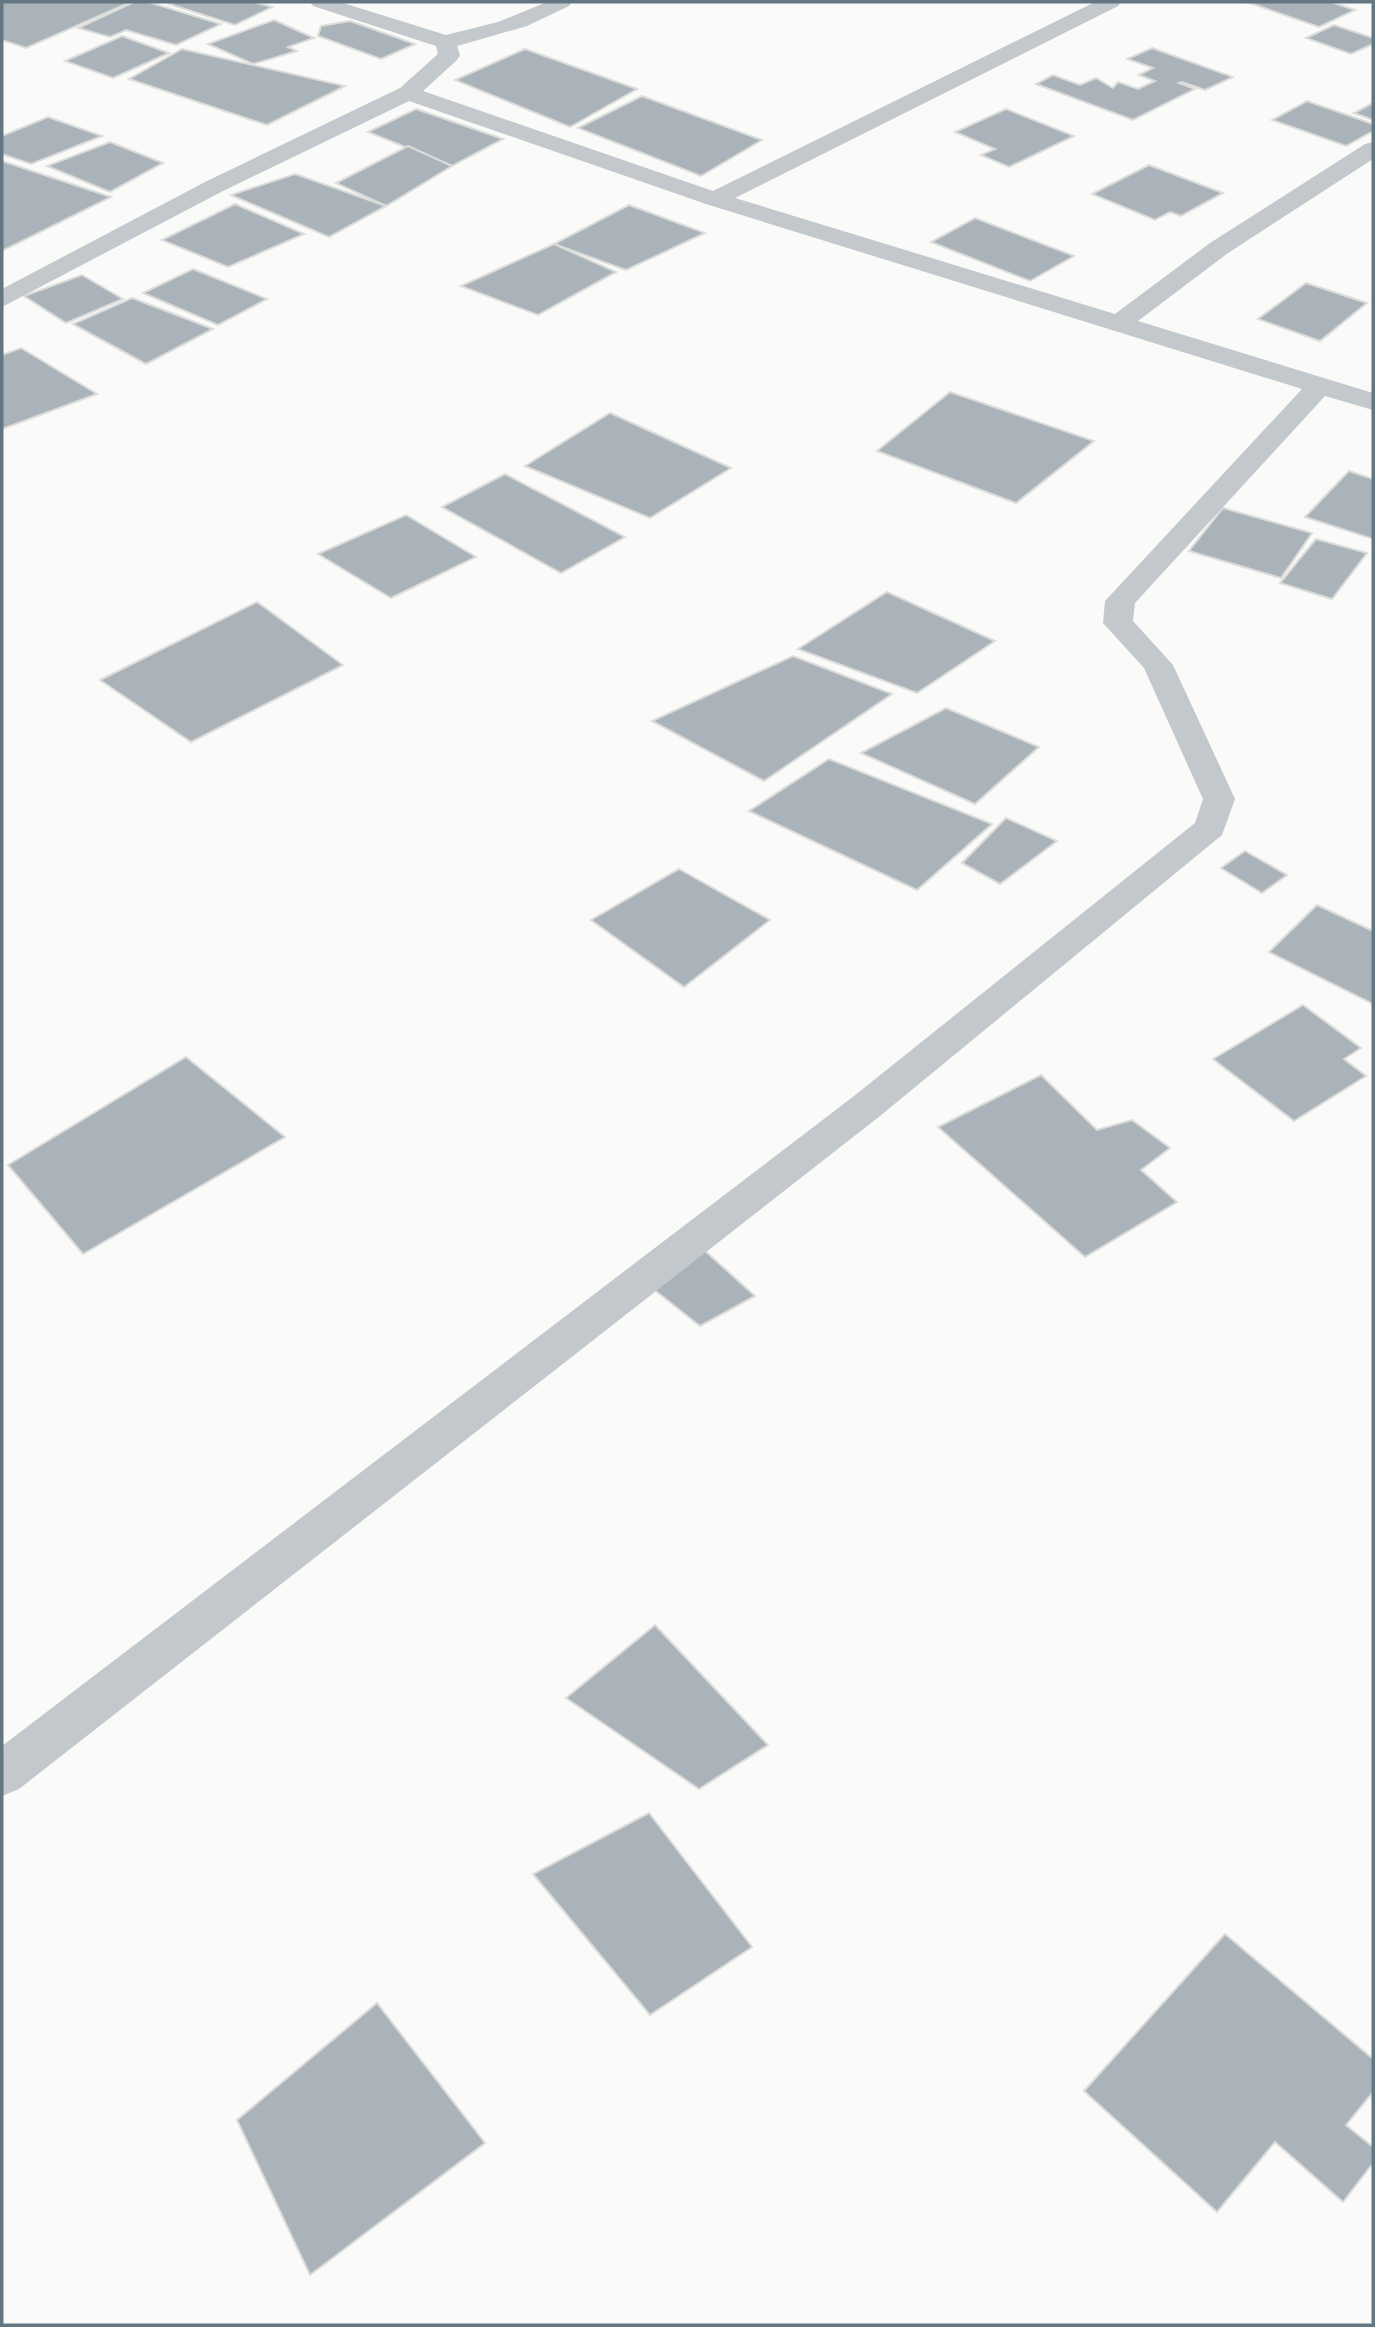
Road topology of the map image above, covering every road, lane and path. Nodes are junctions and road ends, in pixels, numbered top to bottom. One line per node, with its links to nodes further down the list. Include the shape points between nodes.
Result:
1 (320, 2): 4 (street)
2 (562, 2): 4 (street, via 512,25)
3 (1111, 2): 7 (street)
4 (445, 41): 5 (street, via 449,55)
5 (408, 93): 7 (street); 8 (street, via 215,186)
6 (1373, 149): 9 (street, via 1219,248)
7 (714, 199): 9 (street)
8 (2, 299)
9 (1119, 323): 10 (street)
10 (1319, 386): 11 (street); 12 (street, via 1120,601 1118,623 1158,665 1219,799 1210,828 867,1106)
11 (1373, 402)
12 (2, 1774)

